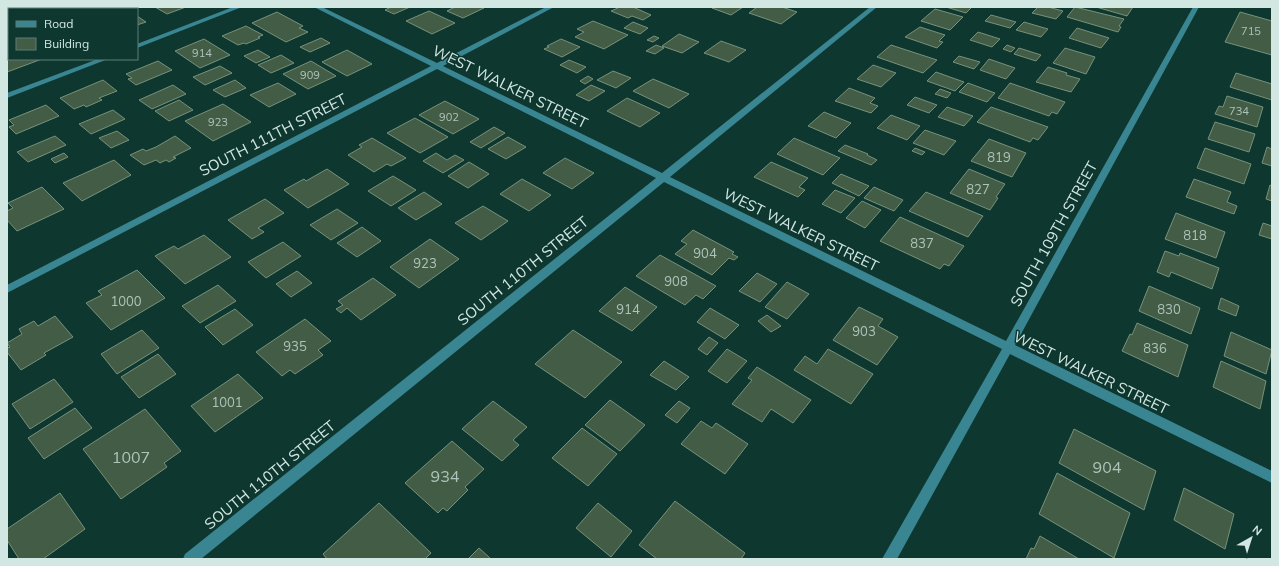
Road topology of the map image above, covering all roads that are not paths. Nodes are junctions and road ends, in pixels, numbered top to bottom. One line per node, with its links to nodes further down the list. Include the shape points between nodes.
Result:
1 (239, 7): 6 (street)
2 (317, 7): 8 (street, WEST WALKER STREET)
3 (551, 7): 8 (street, SOUTH 111TH STREET)
4 (874, 7): 10 (street, SOUTH 110TH STREET)
5 (1196, 7): 12 (street, SOUTH 109TH STREET)
6 (138, 46)
7 (101, 60): 9 (street)
8 (436, 67): 10 (street, WEST WALKER STREET); 11 (street, SOUTH 111TH STREET)
9 (7, 96)
10 (663, 178): 12 (street, WEST WALKER STREET); 14 (street, SOUTH 110TH STREET)
11 (7, 289)
12 (1008, 348): 13 (street, WEST WALKER STREET); 15 (street, SOUTH 109TH STREET)
13 (1272, 477)
14 (190, 559)
15 (889, 559)

